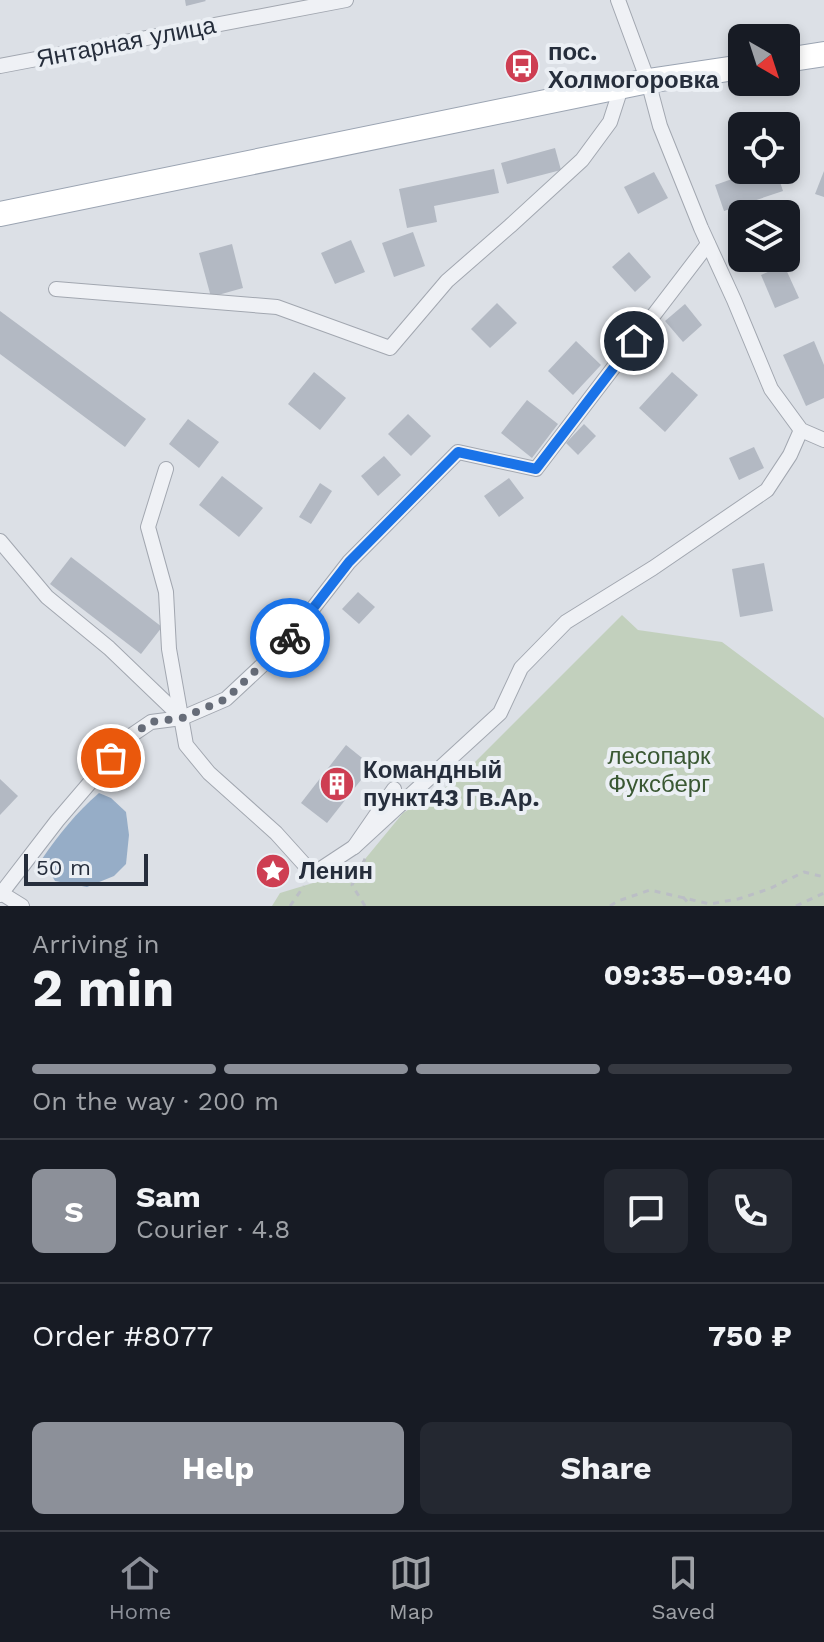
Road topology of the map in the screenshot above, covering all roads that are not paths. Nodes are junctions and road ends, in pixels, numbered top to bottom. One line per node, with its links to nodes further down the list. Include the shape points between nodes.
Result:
1 (346, 0): 5 (street, Янтарная улица)
2 (618, 0): 7 (street)
3 (824, 54): 4 (main road)
4 (800, 58)
5 (0, 66)
6 (728, 69): 7 (main road)
7 (648, 81): 8 (main road); 10 (street, via 660,126)
8 (621, 88): 9 (main road); 11 (street, via 610,122 582,160 447,281 390,348 277,307)
9 (0, 214)
10 (708, 244): 12 (street, via 771,389); 16 (street, via 536,469 458,452 349,562 286,643 226,699)
11 (56, 289)
12 (801, 430): 13 (street); 18 (street, via 767,490 566,622 521,668 500,713)
13 (824, 440)
14 (166, 469): 16 (street, via 148,527 166,592 169,649)
15 (0, 541): 16 (street, via 47,597)
16 (182, 718): 18 (street, via 186,745 209,773 313,874); 19 (street, via 151,722 129,737)
17 (394, 789): 18 (street)
18 (354, 847)
19 (1, 894): 20 (street)
20 (22, 906)

